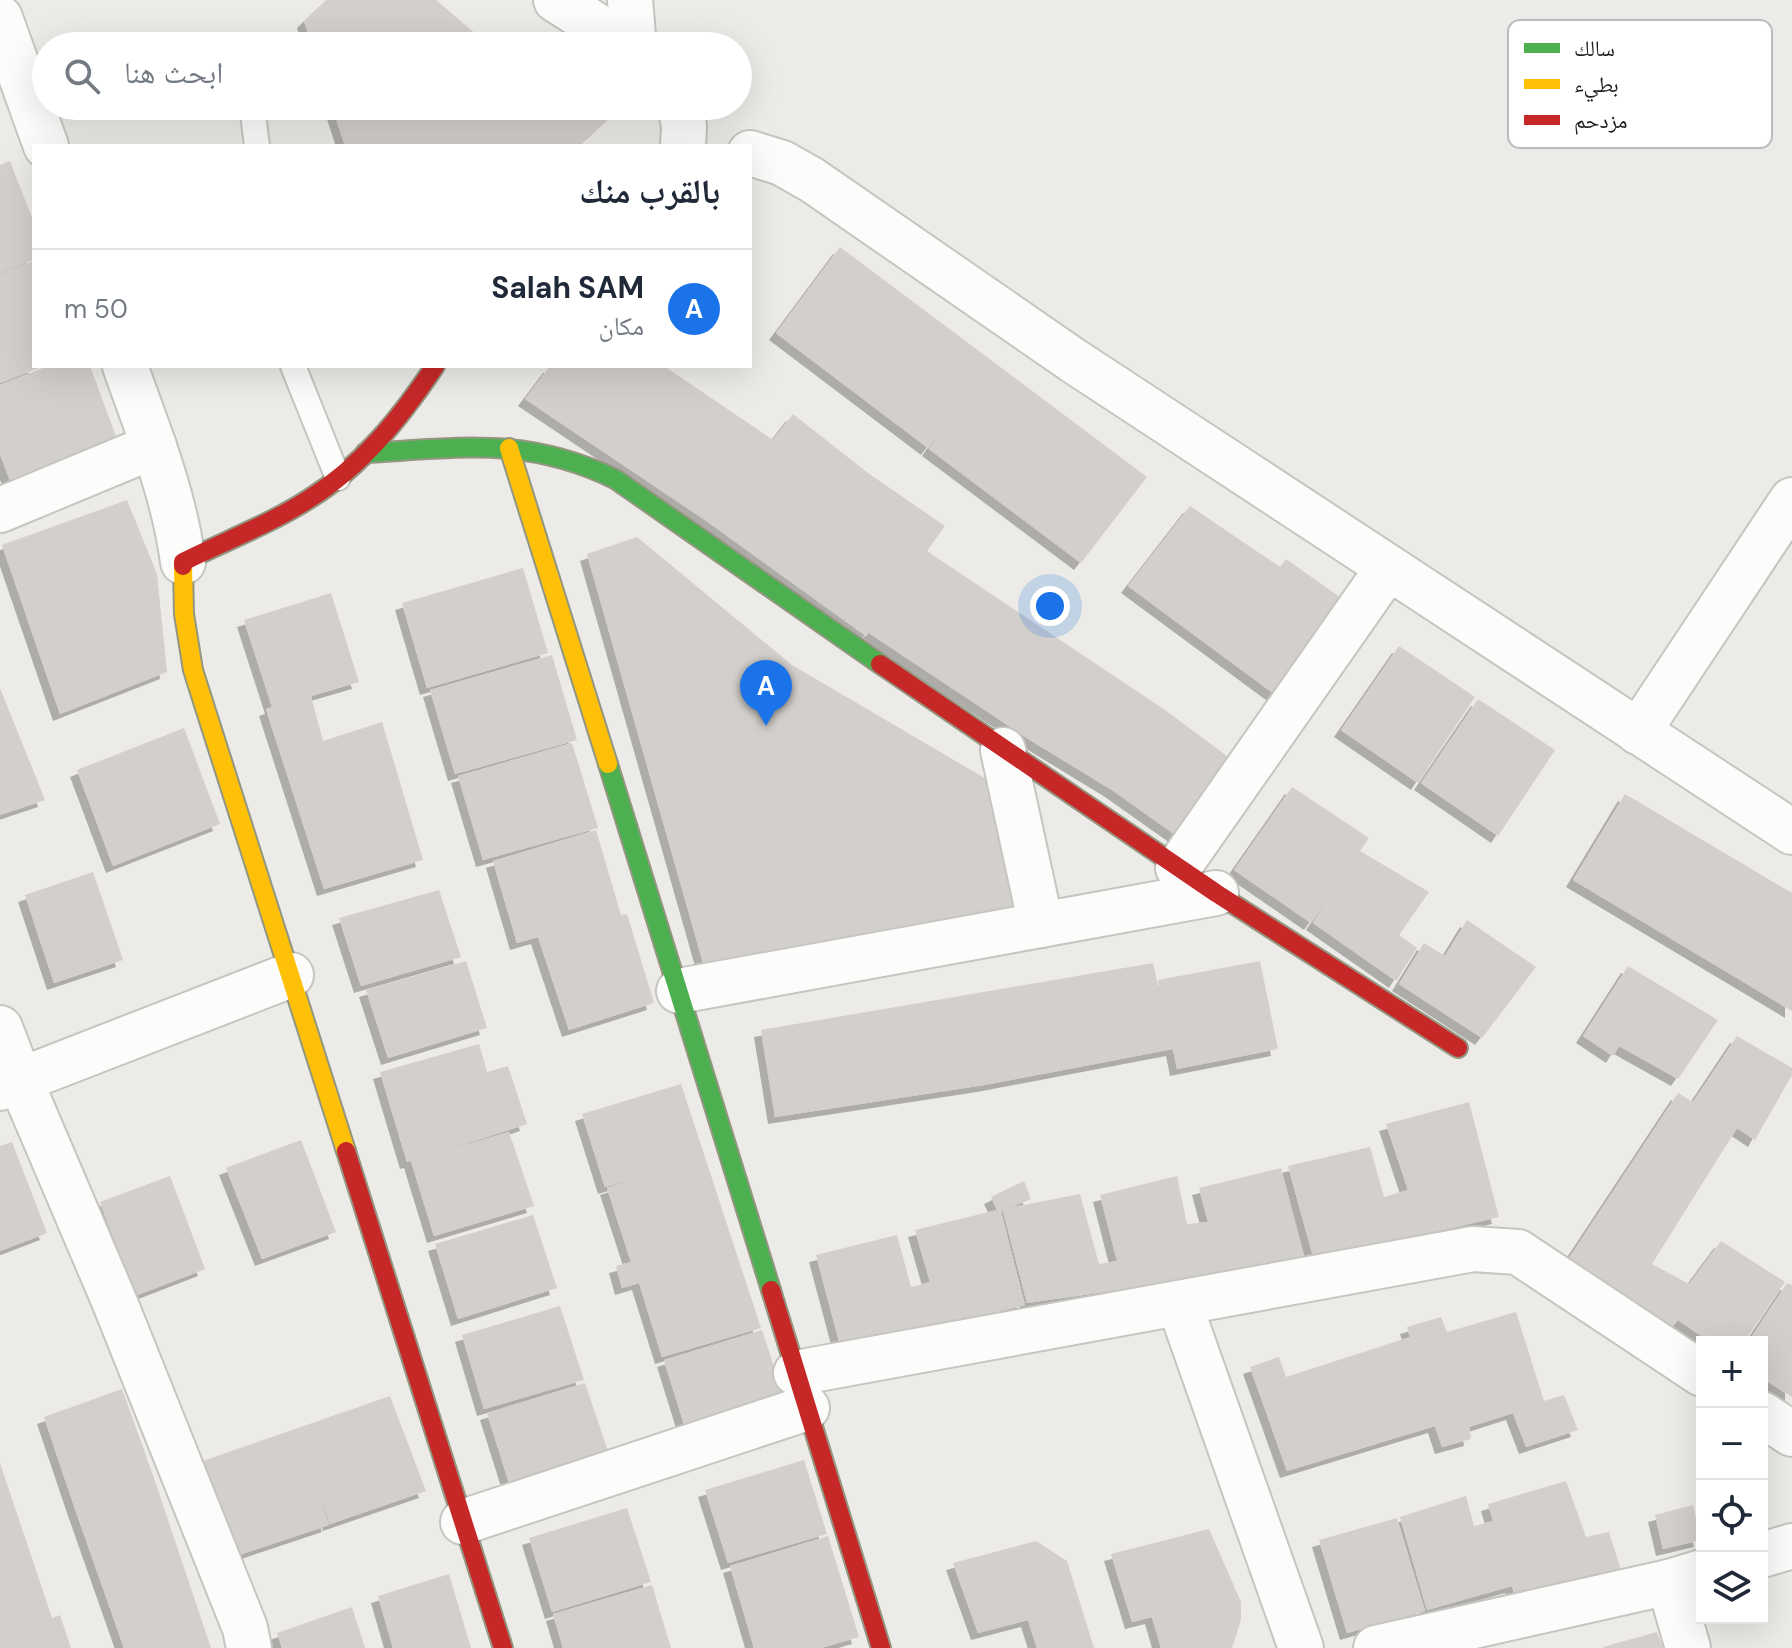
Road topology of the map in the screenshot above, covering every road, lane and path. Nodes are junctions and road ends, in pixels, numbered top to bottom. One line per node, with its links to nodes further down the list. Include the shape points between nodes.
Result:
1 (556, 0): 4 (street)
2 (630, 0): 5 (street)
3 (0, 18): 6 (street)
4 (608, 32)
5 (631, 32)
6 (14, 102): 9 (street)
7 (254, 120): 10 (lane)
8 (683, 120): 11 (street)
9 (45, 144)
10 (257, 144)
11 (683, 144)
12 (752, 154): 23 (street, via 812,180)
13 (126, 368): 16 (street)
14 (294, 368): 19 (lane)
15 (434, 368): 18 (street, via 406,409)
16 (154, 446): 21 (street); 22 (street, via 173,503)
17 (509, 448): 18 (street); 25 (street, via 582,463 615,479); 31 (street)
18 (365, 453): 19 (street)
19 (338, 478): 22 (street, via 309,499)
20 (1792, 500): 24 (street)
21 (0, 510)
22 (183, 562): 30 (street, via 193,670)
23 (1388, 568): 24 (street); 27 (street)
24 (1638, 732): 26 (street)
25 (1003, 750): 27 (street); 29 (street)
26 (1792, 832)
27 (1178, 868): 28 (street)
28 (1216, 893): 29 (street); 33 (street)
29 (1041, 925): 31 (street)
30 (291, 975): 34 (street); 40 (street)
31 (679, 991): 37 (street)
32 (0, 1028): 34 (street)
33 (1458, 1048)
34 (10, 1084): 44 (street, via 172,1442)
35 (1179, 1303): 36 (street, via 1473,1249 1518,1252); 37 (street); 47 (street)
36 (1696, 1370)
37 (802, 1390): 40 (street); 46 (street)
38 (1768, 1418): 39 (street)
39 (1792, 1434)
40 (463, 1522): 45 (street)
41 (1792, 1546): 42 (street)
42 (1768, 1553)
43 (1685, 1577): 48 (street); 49 (street)
44 (249, 1648)
45 (503, 1648)
46 (881, 1648)
47 (1301, 1648)
48 (1376, 1648)
49 (1688, 1648)

